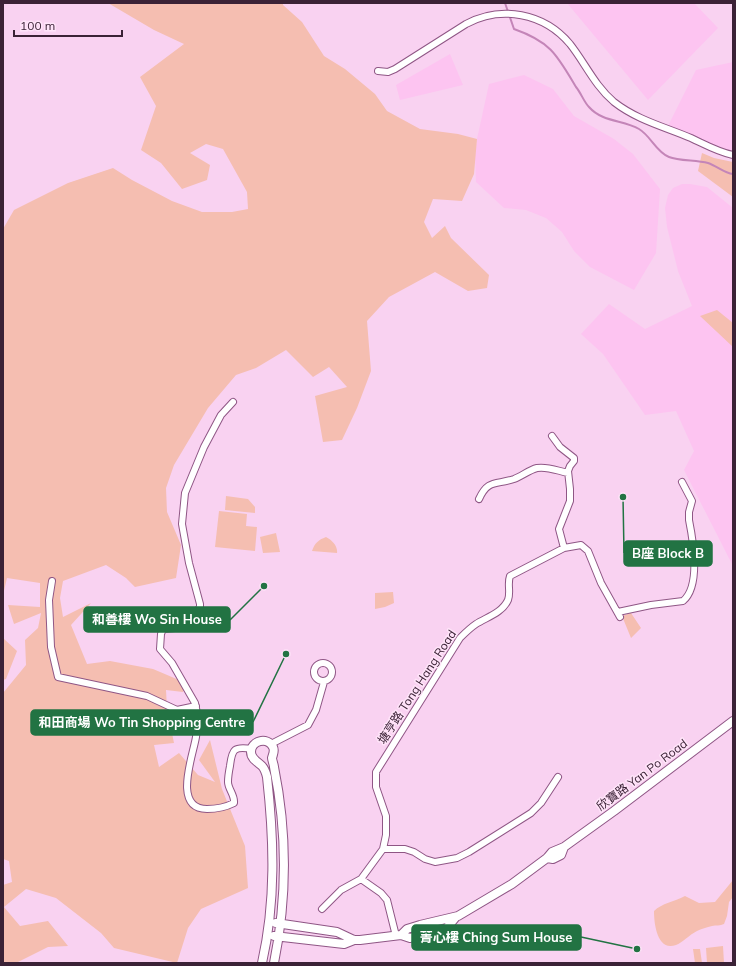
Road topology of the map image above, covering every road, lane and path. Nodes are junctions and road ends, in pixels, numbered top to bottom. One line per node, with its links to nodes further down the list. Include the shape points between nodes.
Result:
1 (378, 72): 2 (street, via 395,69 478,18 501,13 524,15 544,23 564,37 601,89 628,111 703,144)
2 (733, 154)
3 (233, 402): 11 (street, via 221,415 204,447 185,493 182,524 200,607 187,627 166,629 161,634 160,649 172,663)
4 (552, 436): 5 (street, via 560,447 574,458)
5 (568, 473): 7 (street, via 538,468 490,484 483,489); 8 (street, via 570,501 559,530)
6 (682, 482): 8 (street, 塘亨路 Tong Hang Road, via 692,501 689,520 694,567 689,595 683,601 650,605 619,615 584,547 580,545)
7 (479, 499)
8 (564, 548): 18 (street, 塘亨路 Tong Hang Road, via 510,576 508,600 503,608 475,624 460,638 376,772 376,786 386,816)
9 (52, 581): 11 (street, via 49,600 51,647 58,677 147,696 177,710)
10 (324, 682): 13 (street, via 316,710 308,725)
11 (196, 706): 14 (street, via 196,736 187,778 189,798 193,805 201,809 212,809 234,803 228,782 232,752 242,747)
12 (733, 720): 25 (street, 欣寶路 Yan Po Road, via 564,847 561,855 553,860 547,858 512,884 455,918 446,929 410,938)
13 (271, 744): 14 (street, via 260,741); 15 (street, via 274,751)
14 (252, 749): 16 (street)
15 (272, 758): 16 (street, via 266,763); 22 (street, via 279,790 283,842)
16 (256, 761): 21 (street, via 265,770 267,777 273,835 273,882)
17 (558, 777): 18 (street, via 531,813 457,858 435,862 405,849)
18 (383, 849): 19 (street, 塘亨路 Tong Hang Road)
19 (361, 879): 20 (street, 塘亨路 Tong Hang Road, via 341,890); 25 (street, via 387,900)
20 (322, 909)
21 (269, 922): 22 (street, 欣寶路 Yan Po Road); 23 (street)
22 (280, 924): 24 (street); 26 (street, 欣寶路 Yan Po Road, via 337,932)
23 (268, 935): 24 (street, 欣寶路 Yan Po Road); 27 (street)
24 (278, 936): 26 (street, 欣寶路 Yan Po Road, via 344,944); 28 (street)
25 (398, 936): 26 (street, 欣寶路 Yan Po Road)
26 (354, 940)
27 (262, 963)
28 (274, 963)

